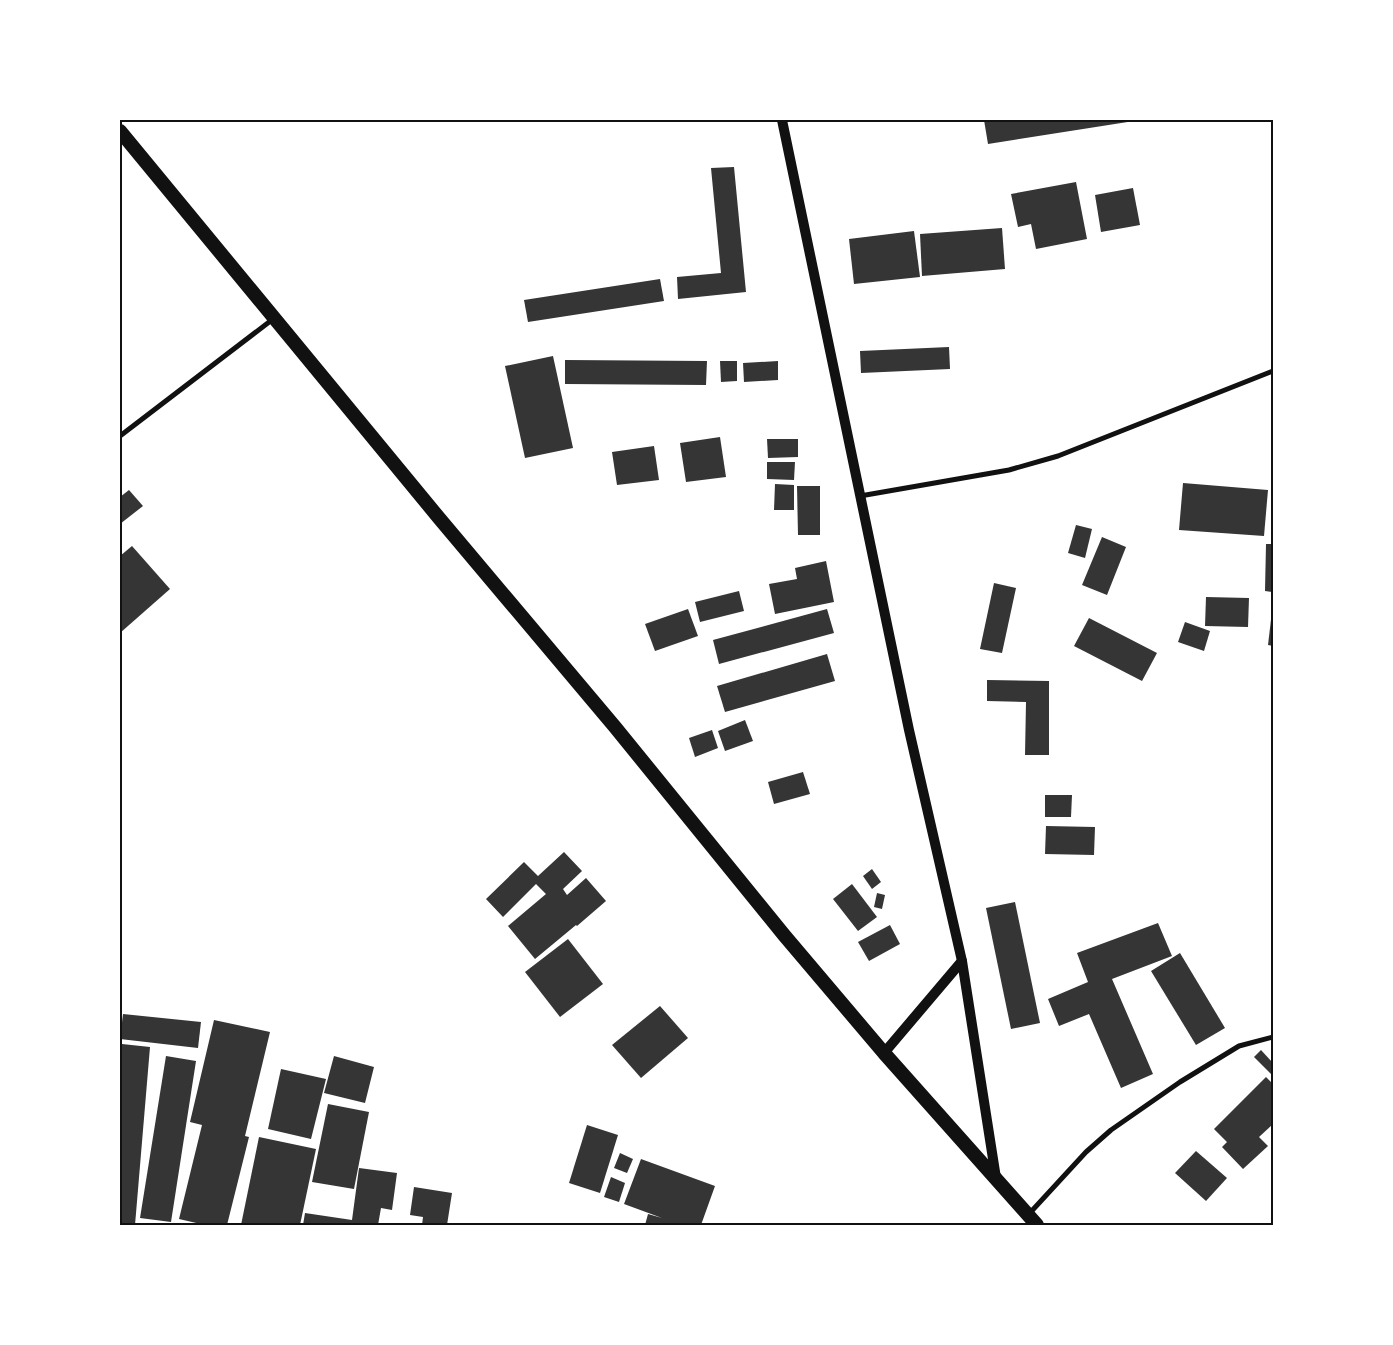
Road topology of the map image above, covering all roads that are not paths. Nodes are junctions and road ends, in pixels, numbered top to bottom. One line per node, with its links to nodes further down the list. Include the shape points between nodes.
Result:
1 (782, 120): 6 (main road)
2 (120, 131): 3 (highway)
3 (275, 318): 5 (street); 9 (highway)
4 (1273, 371): 6 (street, via 1058,456 1008,470)
5 (120, 436)
6 (860, 496): 7 (main road)
7 (962, 961): 9 (main road); 10 (main road)
8 (1273, 1037): 11 (street, via 1239,1046 1111,1130 1086,1152)
9 (884, 1053): 10 (highway)
10 (996, 1178): 11 (highway)
11 (1032, 1220)

